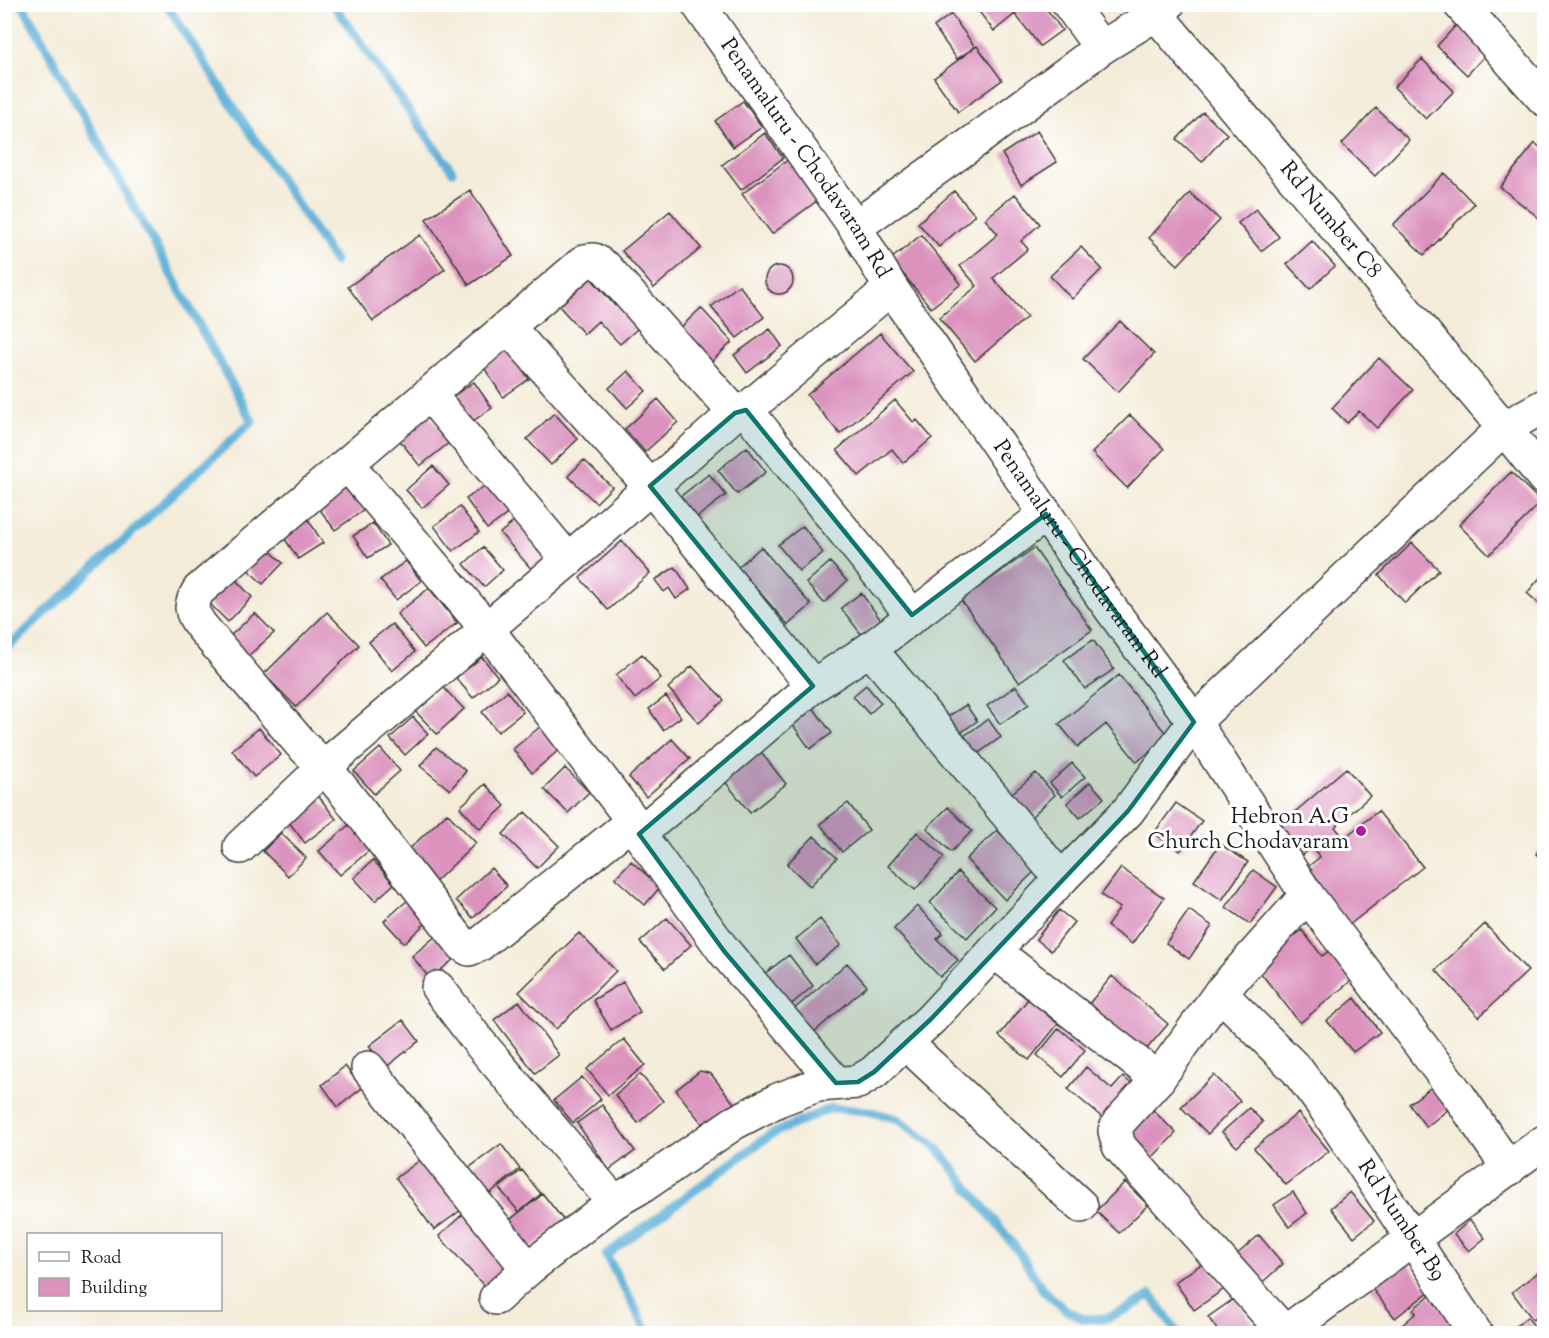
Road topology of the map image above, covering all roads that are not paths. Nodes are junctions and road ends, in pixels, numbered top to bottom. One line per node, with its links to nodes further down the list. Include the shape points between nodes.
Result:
1 (698, 4): 7 (street, Penamaluru - Chodavaram Rd)
2 (1069, 4): 5 (street)
3 (1460, 4): 6 (street)
4 (1162, 9): 5 (street); 13 (street, Rd Number C8)
5 (1101, 48): 7 (street)
6 (1545, 99)
7 (855, 228): 8 (street, Penamaluru - Chodavaram Rd)
8 (891, 288): 12 (street); 17 (street, Penamaluru - Chodavaram Rd)
9 (508, 327): 10 (street); 12 (street, via 585,261 594,260 606,268); 16 (street)
10 (429, 394): 14 (street); 18 (street)
11 (1545, 406): 13 (street)
12 (741, 411): 16 (street); 19 (street)
13 (1504, 428): 15 (street, Rd Number C8); 23 (street)
14 (347, 464): 20 (street); 24 (street, via 199,590 192,602 192,612 201,626)
15 (1545, 478)
16 (650, 486): 18 (street); 22 (street)
17 (1046, 514): 19 (street); 23 (street, Penamaluru - Chodavaram Rd)
18 (568, 560): 20 (street)
19 (912, 615): 21 (street)
20 (487, 629): 24 (street); 25 (street)
21 (870, 649): 22 (street); 27 (street)
22 (813, 686): 25 (street)
23 (1194, 722): 27 (street, via 1128,811); 28 (street, Penamaluru - Chodavaram Rd)
24 (324, 766): 25 (street, via 469,949); 26 (street)
25 (636, 827): 35 (street, via 724,951)
26 (240, 847)
27 (1061, 879): 29 (street)
28 (1307, 895): 31 (street); 37 (street, Penamaluru - Chodavaram Rd)
29 (994, 951): 32 (street); 34 (street)
30 (438, 988): 38 (street)
31 (1220, 993): 34 (street); 40 (street, Rd Number B9, via 1297,1070)
32 (906, 1043): 35 (street, via 858,1082); 39 (street)
33 (368, 1068): 41 (street)
34 (1158, 1079): 43 (street, via 1119,1122 1115,1131 1119,1146)
35 (836, 1083): 38 (street, via 816,1085 734,1123)
36 (1545, 1143): 37 (street)
37 (1509, 1168): 40 (street)
38 (614, 1202): 41 (street)
39 (1081, 1206)
40 (1412, 1239): 43 (street); 44 (street, Rd Number B9)
41 (528, 1269): 42 (street)
42 (496, 1298)
43 (1283, 1333)
44 (1476, 1334)

